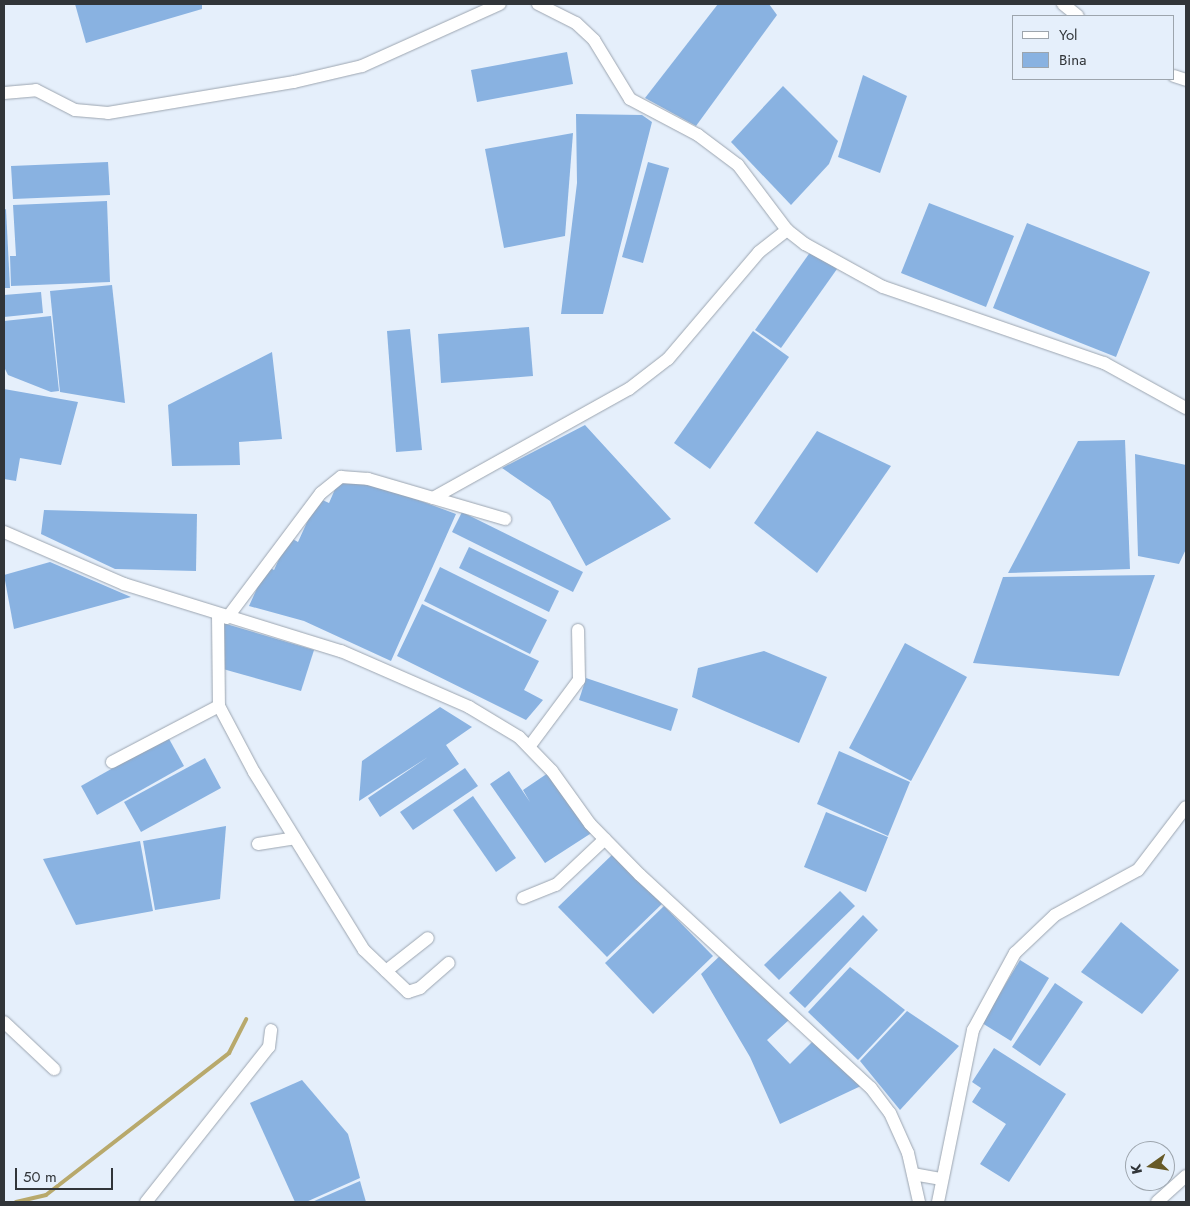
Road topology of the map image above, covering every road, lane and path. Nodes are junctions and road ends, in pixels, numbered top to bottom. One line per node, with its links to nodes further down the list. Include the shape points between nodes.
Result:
1 (500, 4): 5 (street, via 362,66 294,82 108,113 75,110 36,90)
2 (538, 4): 6 (street, via 576,23 594,40 630,99 698,135 738,165)
3 (1063, 4): 4 (street)
4 (1077, 15)
5 (4, 93)
6 (788, 230): 7 (street, via 883,287 1104,363); 8 (street, via 759,252 668,359 629,389)
7 (1186, 408)
8 (433, 498): 9 (street); 11 (street, via 368,479 342,477 334,481)
9 (505, 519)
10 (4, 532): 11 (street, via 124,584)
11 (223, 616): 13 (street); 14 (street, via 341,651 469,707)
12 (578, 630): 14 (street, via 579,680)
13 (219, 706): 15 (street); 17 (street)
14 (529, 747): 18 (street)
15 (112, 762)
16 (1186, 807): 29 (street, via 1138,870 1055,915 1015,953 973,1030)
17 (295, 838): 19 (street); 23 (street, via 364,950)
18 (605, 839): 20 (street, via 556,886); 27 (street, via 871,1088 890,1113)
19 (258, 844)
20 (523, 898)
21 (428, 938): 23 (street)
22 (449, 963): 23 (street, via 414,993)
23 (386, 971)
24 (4, 1022): 26 (street)
25 (271, 1030): 30 (street, via 269,1047)
26 (54, 1069)
27 (913, 1174): 29 (street); 31 (street)
28 (1186, 1176): 33 (street)
29 (942, 1179): 32 (street)
30 (146, 1202)
31 (919, 1202)
32 (938, 1202)
33 (1157, 1202)

